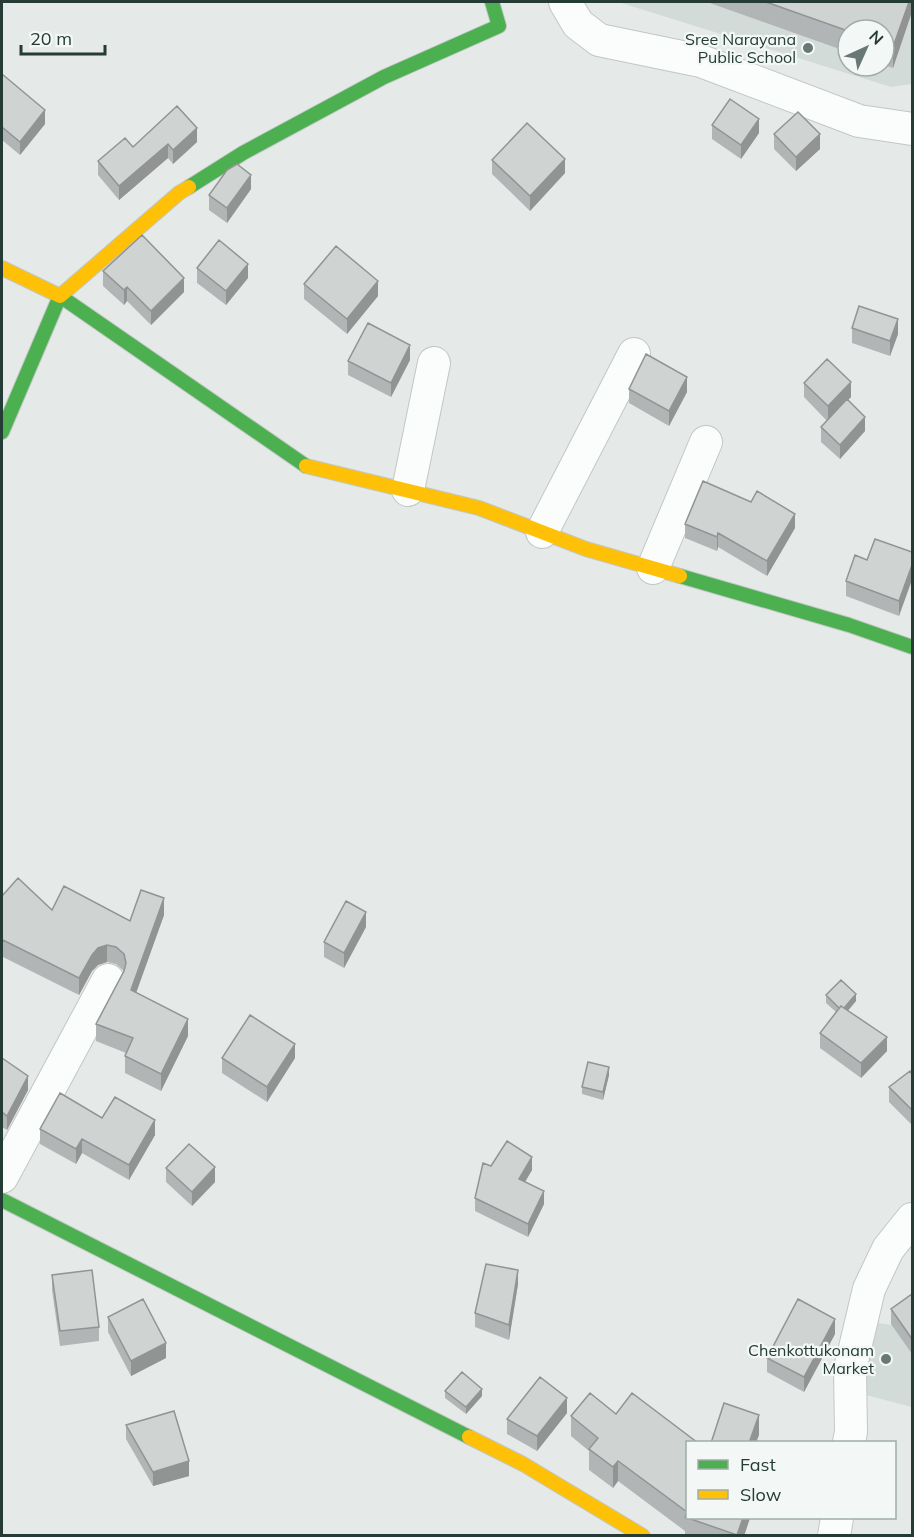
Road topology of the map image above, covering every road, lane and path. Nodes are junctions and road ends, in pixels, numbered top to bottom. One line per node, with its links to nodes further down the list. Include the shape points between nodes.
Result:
1 (492, 2): 5 (street, via 500,26 384,77 243,153 179,193)
2 (565, 2): 3 (street, via 579,24 599,40 701,61 859,121)
3 (912, 129)
4 (2, 268): 5 (street)
5 (60, 296): 8 (street); 10 (street, via 303,465)
6 (634, 354): 11 (street)
7 (434, 363): 10 (street)
8 (2, 432)
9 (706, 442): 12 (street)
10 (408, 490): 11 (street, via 479,508)
11 (542, 532): 12 (street)
12 (653, 568): 13 (street)
13 (912, 647)
14 (108, 980): 15 (street)
15 (2, 1176)
16 (2, 1200): 20 (street, via 523,1464)
17 (912, 1219): 18 (street, via 888,1249 869,1289 850,1369)
18 (849, 1441)
19 (837, 1519): 21 (street)
20 (643, 1536)
21 (834, 1536)

